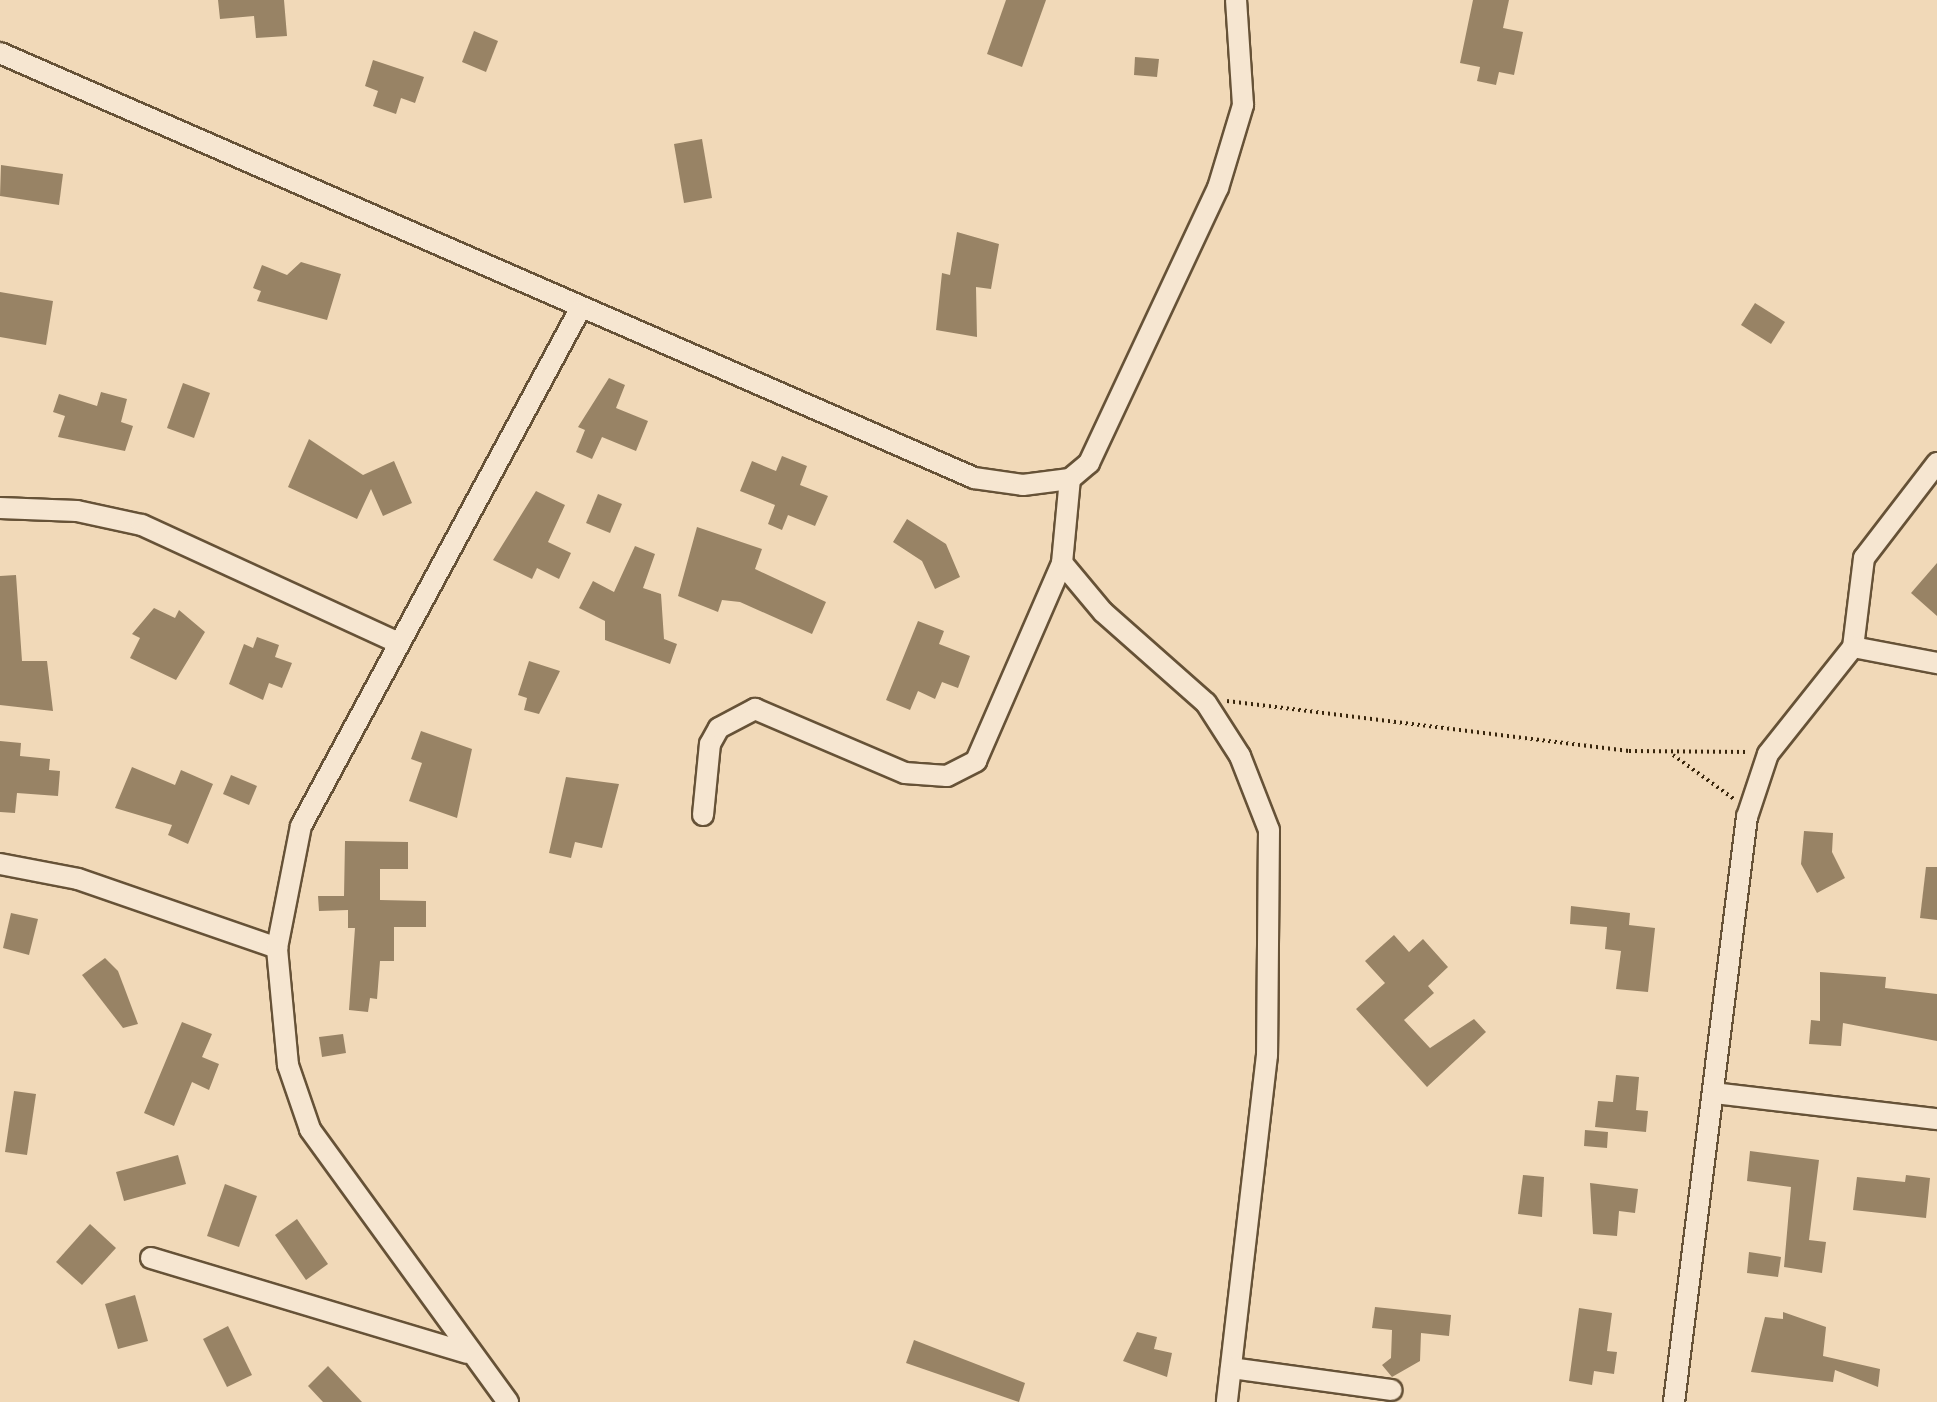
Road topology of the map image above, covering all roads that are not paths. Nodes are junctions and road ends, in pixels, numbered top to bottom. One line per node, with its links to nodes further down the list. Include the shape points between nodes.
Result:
1 (1236, 0): 5 (street, via 1245,74 1234,147 1108,433)
2 (0, 53): 3 (street)
3 (579, 311): 5 (street, via 974,478 1023,485); 8 (street)
4 (1937, 463): 9 (street, via 1864,558)
5 (1070, 479): 7 (street)
6 (0, 508): 8 (street, via 77,511 142,525)
7 (1062, 563): 11 (street, via 985,749 962,770 929,777 905,773 755,709 719,728 710,744); 18 (street, via 1103,612 1206,703 1240,756 1269,830 1267,1055)
8 (399, 643): 13 (street, via 301,826)
9 (1853, 647): 10 (street); 14 (street, via 1768,754 1747,817)
10 (1937, 663)
11 (703, 815)
12 (0, 864): 13 (street, via 78,879)
13 (277, 948): 17 (street, via 288,1065 310,1129)
14 (1714, 1093): 15 (street); 22 (street)
15 (1937, 1119)
16 (151, 1258): 17 (street)
17 (467, 1353): 20 (street)
18 (1231, 1368): 19 (street); 21 (street)
19 (1392, 1390)
20 (508, 1402)
21 (1227, 1402)
22 (1674, 1402)

